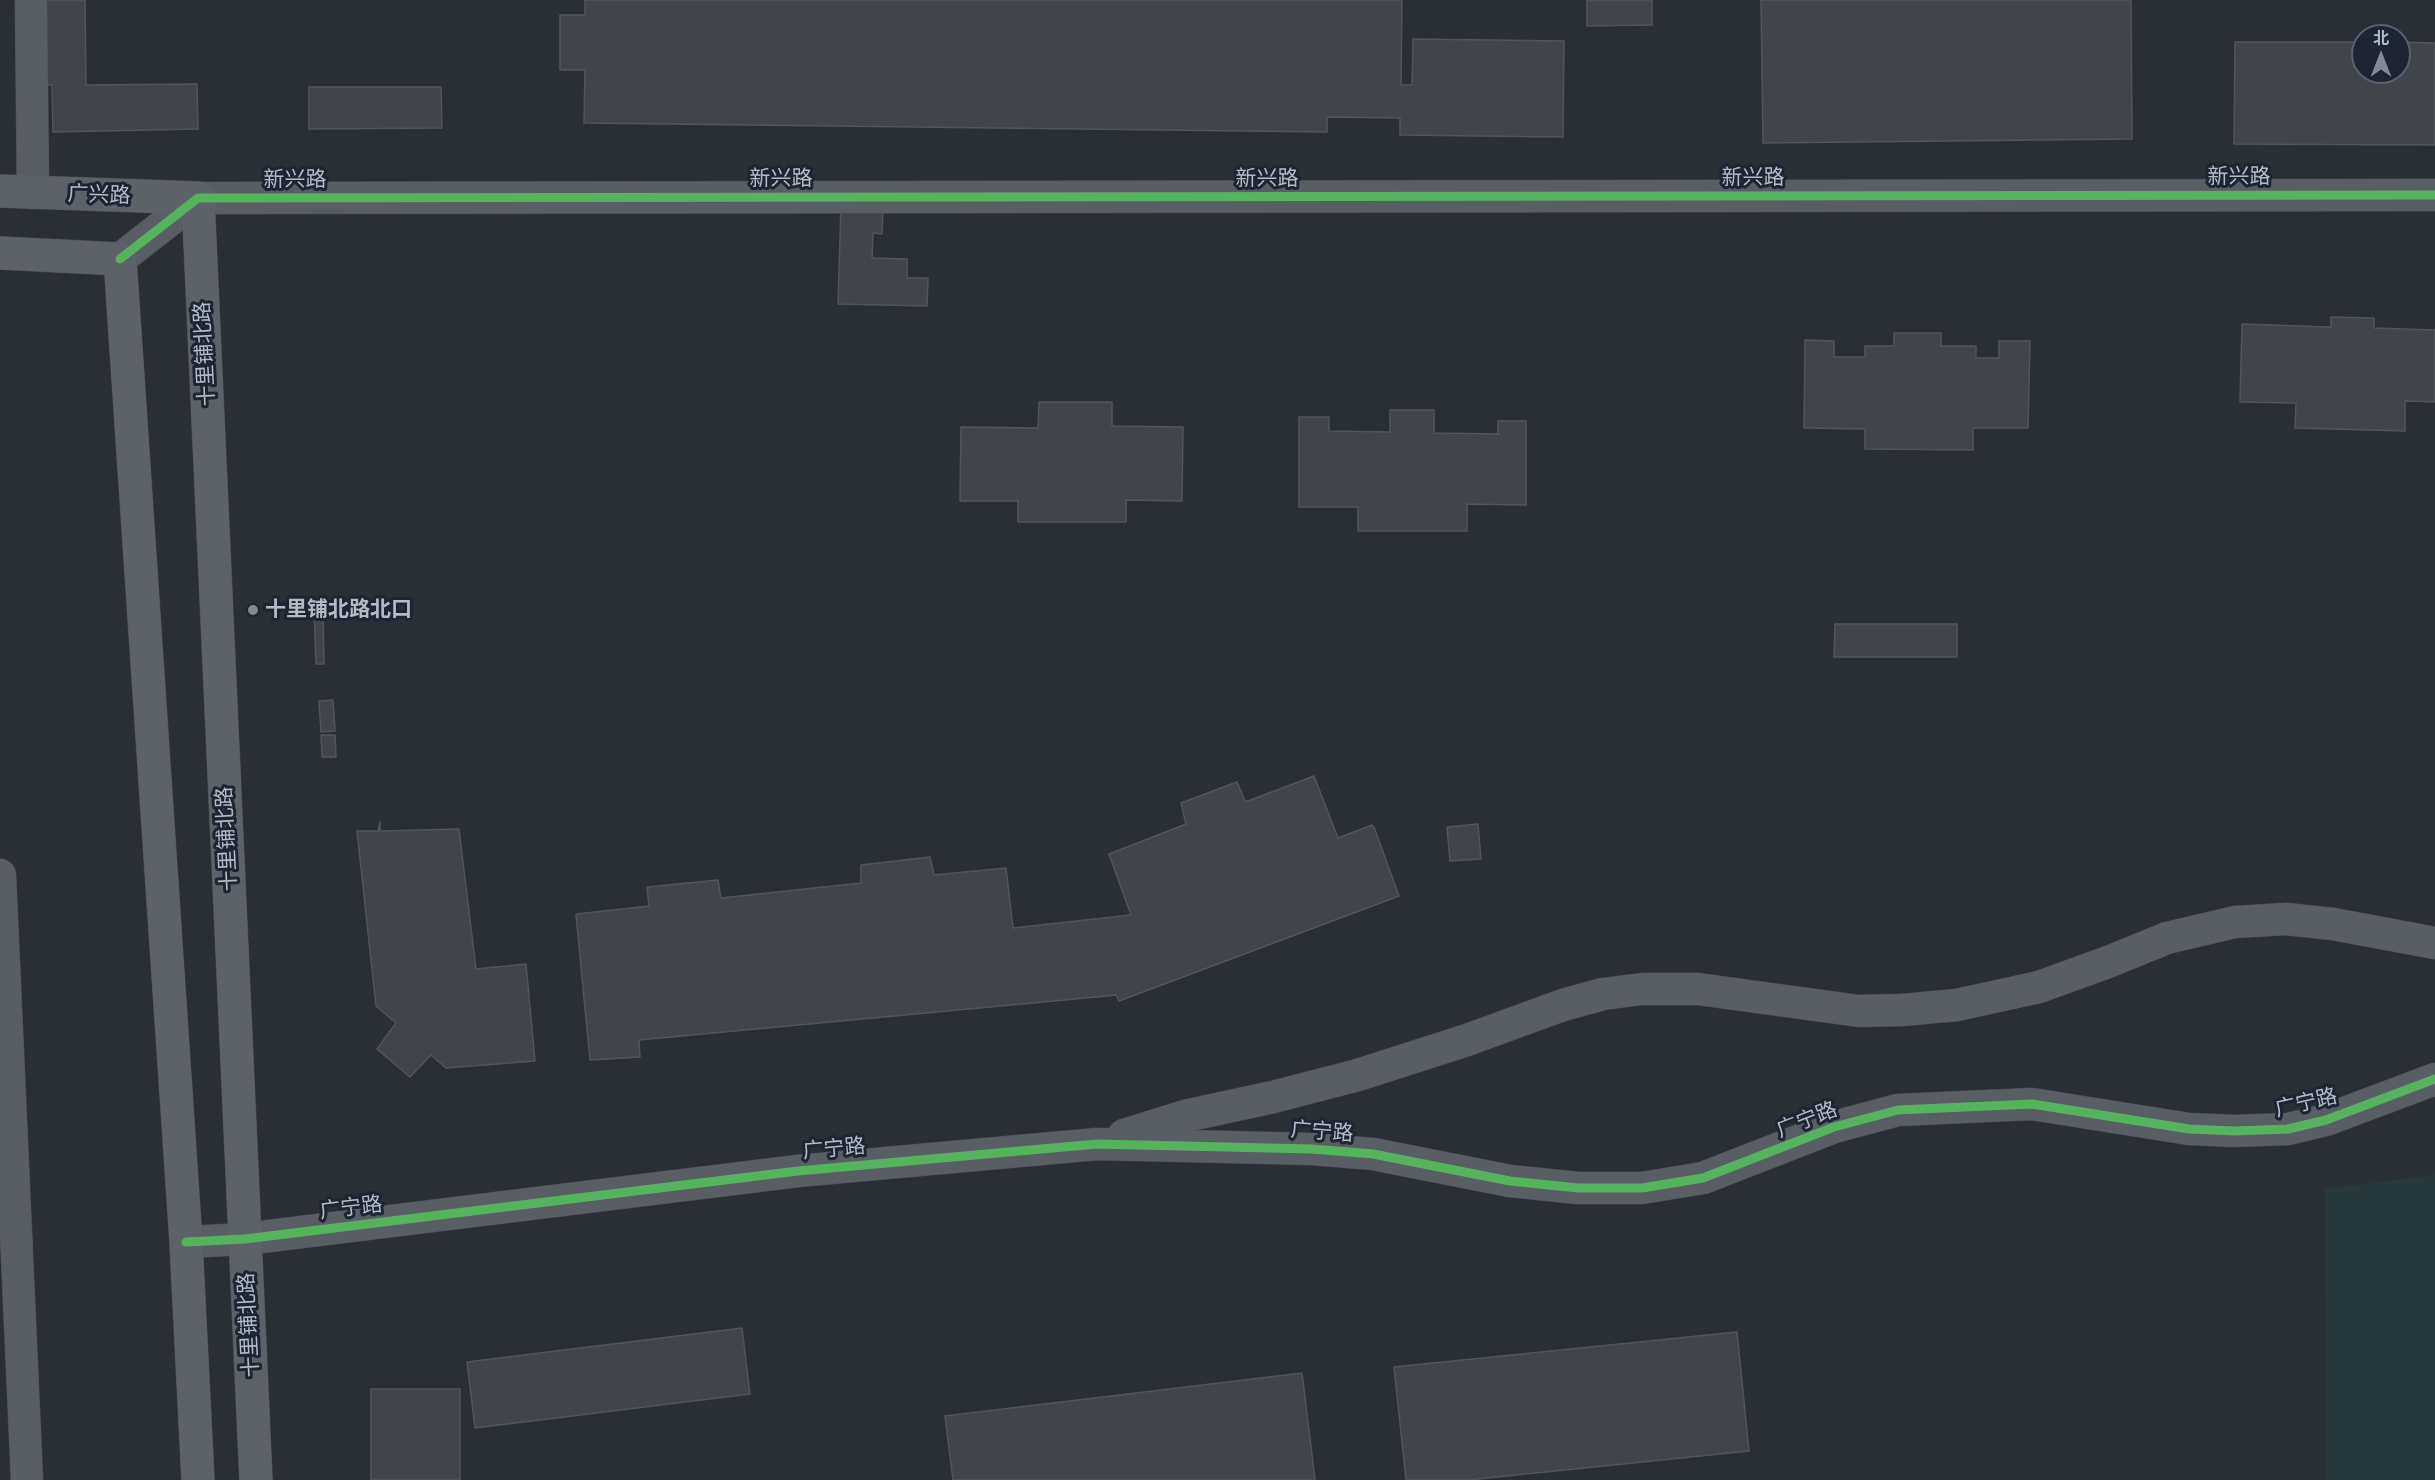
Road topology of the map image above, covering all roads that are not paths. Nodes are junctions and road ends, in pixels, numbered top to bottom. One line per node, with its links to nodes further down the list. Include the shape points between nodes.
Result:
1 (31, 0): 3 (street)
2 (0, 191): 3 (street, 广兴路)
3 (33, 193): 5 (street, 广兴路)
4 (2435, 195): 5 (street, 新兴路)
5 (198, 198): 7 (street); 12 (street, 十里铺北路)
6 (0, 253): 7 (street)
7 (120, 259): 13 (street)
8 (0, 875): 14 (street)
9 (2435, 943): 11 (street, 广宁路, via 2286,919 2235,922 2167,938 2039,987 1957,1005 1902,1010 1837,1009 1698,989 1603,994 1358,1075 1185,1116)
10 (2435, 1079): 11 (street, 广宁路, via 2326,1120 2288,1129 2189,1129 2032,1104 1898,1110 1834,1127 1703,1178 1642,1188 1578,1188 1510,1181 1373,1154 1312,1149)
11 (1097, 1144): 12 (street, 广宁路, via 798,1170)
12 (245, 1239): 13 (street, 广宁路); 16 (street, 十里铺北路)
13 (186, 1242): 15 (street)
14 (27, 1480)
15 (198, 1480)
16 (256, 1480)

